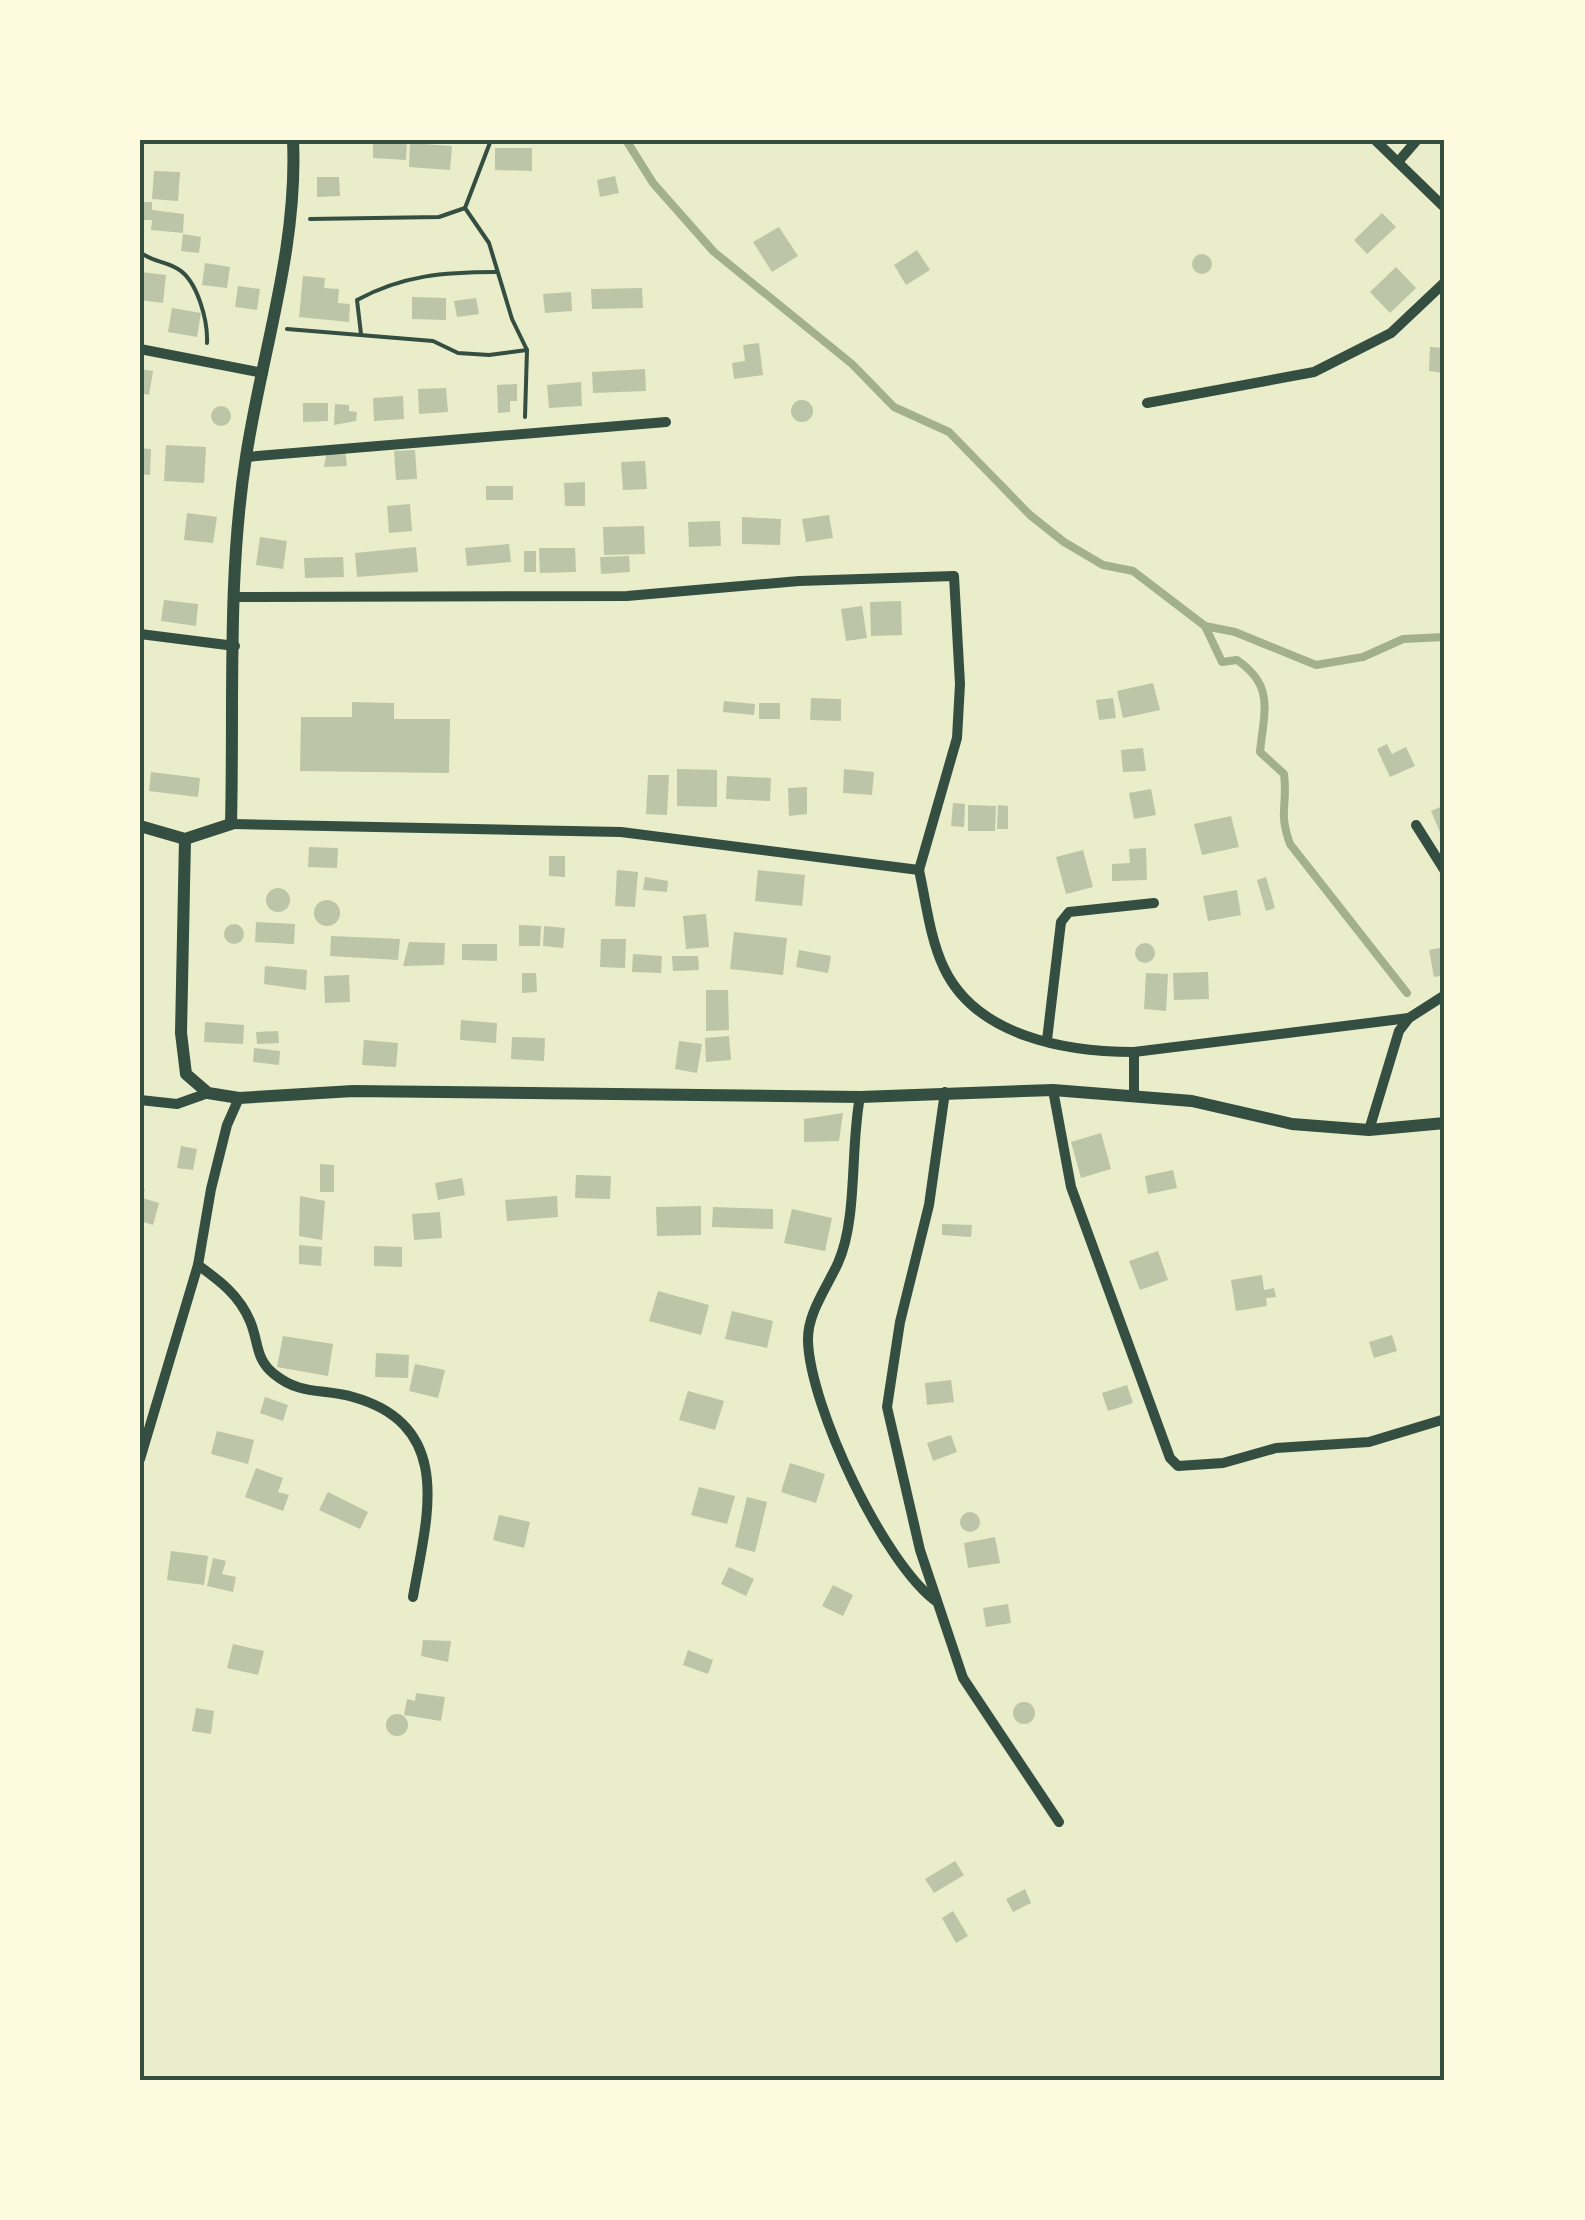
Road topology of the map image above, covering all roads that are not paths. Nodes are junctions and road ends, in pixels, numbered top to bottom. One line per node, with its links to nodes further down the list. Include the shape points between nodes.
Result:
1 (1375, 140): 4 (street)
2 (1416, 140): 4 (street)
3 (293, 144): 8 (street, via 288,221)
4 (1398, 162): 5 (street)
5 (1445, 208)
6 (1445, 282): 9 (street, via 1391,333 1314,372)
7 (140, 350): 8 (street)
8 (263, 373): 11 (street)
9 (1147, 403)
10 (666, 422): 11 (street)
11 (246, 457): 12 (street)
12 (236, 596): 14 (street); 19 (street, via 627,596 954,576 956,738)
13 (140, 634): 14 (street)
14 (235, 646): 15 (street)
15 (231, 824): 18 (street); 19 (street, via 621,832)
16 (1416, 825): 20 (street)
17 (140, 826): 18 (street)
18 (186, 838): 28 (street, via 181,1032 186,1074)
19 (919, 870): 24 (street, via 943,968 960,995 1000,1026)
20 (1445, 871)
21 (1154, 903): 24 (street, via 1069,912 1061,922)
22 (1445, 995): 23 (street)
23 (1410, 1018): 25 (street); 34 (street, via 1399,1032)
24 (1048, 1040): 25 (street)
25 (1134, 1052): 29 (street)
26 (1053, 1090): 27 (street); 29 (street); 36 (street, via 1071,1187 1178,1466 1276,1448 1369,1442)
27 (945, 1092): 31 (street); 39 (street, via 887,1406)
28 (208, 1093): 30 (street); 32 (street, via 177,1104)
29 (1134, 1096): 34 (street, via 1192,1100 1292,1124)
30 (240, 1098): 31 (street, via 353,1091); 35 (street, via 227,1126)
31 (860, 1098): 39 (street, via 840,1260 807,1336 813,1382 854,1482 898,1562)
32 (140, 1100)
33 (1445, 1123): 34 (street)
34 (1369, 1130)
35 (198, 1265): 37 (street); 38 (street, via 241,1302 260,1362 280,1379 304,1393 352,1396 410,1434 428,1463 431,1492)
36 (1445, 1418)
37 (140, 1458)
38 (413, 1597)
39 (938, 1603): 40 (street, via 963,1678)
40 (1058, 1822)

